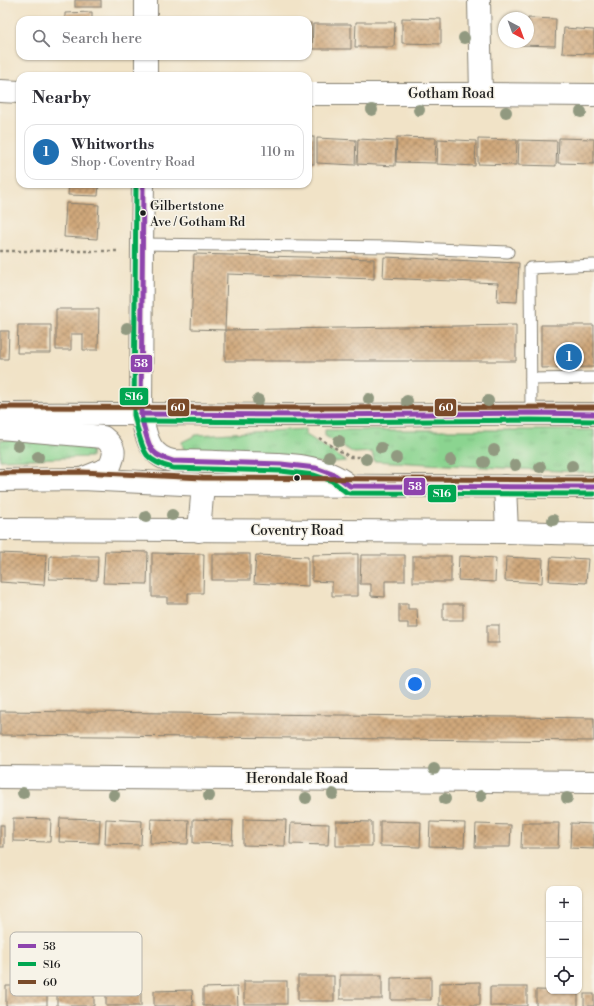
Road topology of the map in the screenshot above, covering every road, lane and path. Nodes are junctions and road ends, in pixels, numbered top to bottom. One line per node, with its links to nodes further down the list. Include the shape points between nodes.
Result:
1 (146, 0): 3 (main road)
2 (479, 0): 9 (main road)
3 (146, 16)
4 (146, 60): 5 (main road)
5 (146, 72)
6 (0, 91): 7 (main road)
7 (16, 92)
8 (312, 94): 9 (main road, Gotham Road)
9 (481, 94): 10 (main road, Gotham Road)
10 (594, 95)
11 (143, 188): 12 (main road)
12 (142, 248): 13 (path); 14 (lane, via 382,247); 20 (main road)
13 (0, 251)
14 (508, 252)
15 (594, 265): 17 (lane, via 530,268)
16 (594, 378): 17 (lane)
17 (530, 379): 18 (lane)
18 (530, 413): 21 (main road); 22 (main road)
19 (0, 414): 20 (main road)
20 (141, 414): 22 (main road); 27 (main road, via 149,443 154,451 168,460 282,464 316,468)
21 (594, 414)
22 (313, 415): 27 (path, via 314,435 350,457 362,457)
23 (0, 428): 24 (main road, via 103,437 114,449 114,458 109,468)
24 (82, 479): 25 (main road); 26 (main road)
25 (0, 480)
26 (203, 485): 27 (main road); 31 (main road)
27 (355, 486): 28 (main road)
28 (505, 486): 29 (main road); 32 (main road)
29 (594, 487)
30 (0, 529): 31 (main road, Coventry Road)
31 (199, 531): 32 (main road, Coventry Road)
32 (507, 532): 33 (main road, Coventry Road)
33 (594, 534)
34 (0, 777): 35 (main road, Herondale Road)
35 (594, 782)

